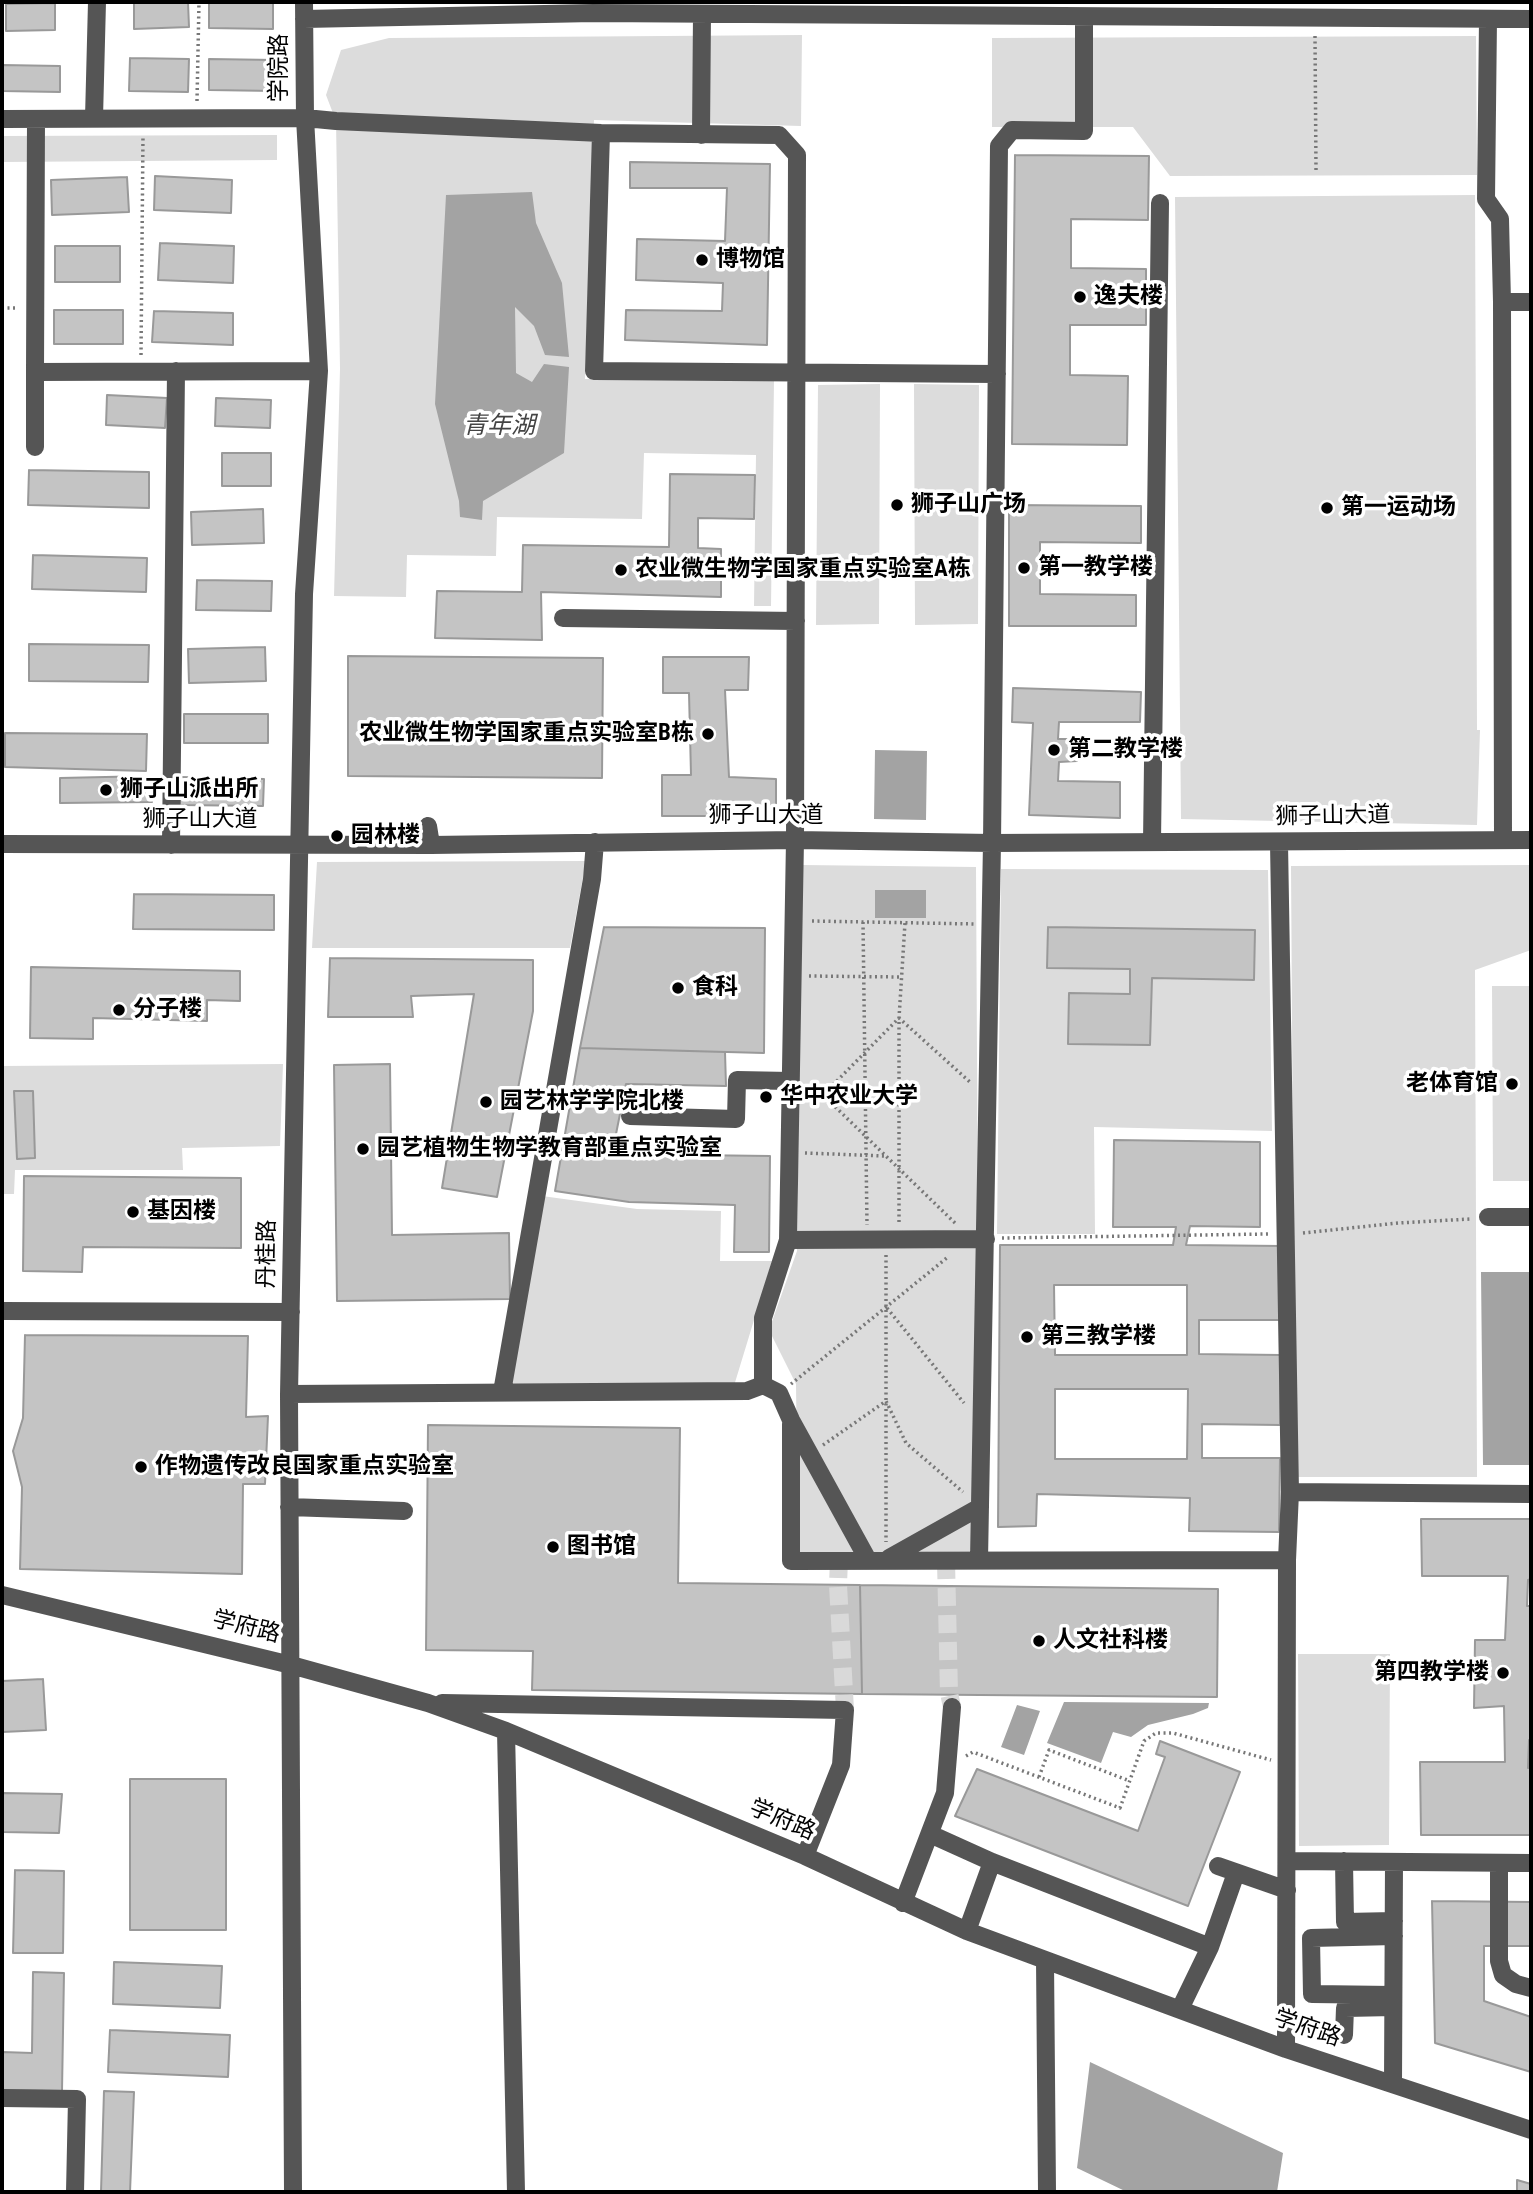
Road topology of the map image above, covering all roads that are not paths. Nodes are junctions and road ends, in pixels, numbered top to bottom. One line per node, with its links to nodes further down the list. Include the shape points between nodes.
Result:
1 (97, 2): 8 (street)
2 (304, 10): 4 (street, 学院路); 9 (street, 学院路)
3 (1460, 10): 5 (street, 学院路, via 1315,19); 6 (street, 学院路)
4 (702, 14): 5 (street, 学院路); 13 (street)
5 (1084, 17): 21 (street, via 1084,131 1012,130 999,146)
6 (1488, 19): 7 (street, 学院路); 15 (street, via 1486,199 1500,219)
7 (1531, 19)
8 (94, 118): 9 (street, 学院路); 11 (street, 学院路)
9 (305, 118): 12 (street); 18 (street, 丹桂路)
10 (2, 119): 11 (street, 学院路)
11 (36, 119): 19 (street)
12 (601, 133): 13 (street); 20 (street, via 594,371)
13 (701, 135): 20 (street, via 779,135 797,155)
14 (1160, 204): 30 (street)
15 (1503, 302): 16 (street); 27 (street)
16 (1531, 302)
17 (176, 371): 18 (street); 19 (street); 34 (street)
18 (319, 371): 35 (street, 丹桂路, via 304,594)
19 (35, 372): 22 (street)
20 (796, 372): 21 (street); 24 (street)
21 (997, 374): 31 (street)
22 (35, 447)
23 (563, 618): 24 (street)
24 (796, 621): 26 (street)
25 (428, 826): 36 (street)
26 (795, 840): 29 (street, 狮子山大道); 31 (street, 狮子山大道); 37 (street)
27 (1503, 840): 28 (street, 狮子山大道); 32 (street, 狮子山大道)
28 (1531, 840)
29 (595, 842): 36 (street, 狮子山大道); 46 (street)
30 (1152, 842): 31 (street, 狮子山大道); 32 (street, 狮子山大道)
31 (992, 843): 41 (street, via 988,1098)
32 (1279, 843): 49 (street)
33 (2, 844): 34 (street, 狮子山大道)
34 (171, 845): 35 (street, 狮子山大道)
35 (299, 845): 36 (street, 狮子山大道); 44 (street, 丹桂路)
36 (431, 845)
37 (790, 1081): 38 (street, via 737,1080 737,1119); 42 (street)
38 (630, 1116)
39 (1488, 1217): 40 (street)
40 (1531, 1217)
41 (979, 1239): 42 (street); 52 (street)
42 (788, 1240): 45 (street, via 763,1318)
43 (2, 1311): 44 (street)
44 (291, 1312): 47 (street, 丹桂路)
45 (771, 1389): 46 (street); 48 (street)
46 (502, 1392): 47 (street)
47 (289, 1394): 51 (street, 丹桂路)
48 (791, 1420): 54 (street); 54 (street, via 791,1561)
49 (1290, 1492): 50 (street); 56 (street)
50 (1531, 1494)
51 (289, 1507): 53 (street); 58 (street, 丹桂路)
52 (981, 1507): 54 (street); 55 (street)
53 (404, 1511)
54 (877, 1560): 55 (street)
55 (979, 1560): 56 (street)
56 (1287, 1560): 64 (street)
57 (2, 1595): 58 (street, 学府路)
58 (291, 1665): 59 (street, 学府路); 87 (street, 丹桂路)
59 (428, 1703): 61 (street, 学府路); 63 (street, via 845,1710 841,1765)
60 (952, 1707): 62 (street, via 945,1793)
61 (506, 1731): 63 (street, 学府路); 88 (street)
62 (930, 1834): 66 (street); 73 (street)
63 (805, 1856): 73 (street, 学府路)
64 (1287, 1861): 65 (street); 72 (street)
65 (1344, 1861): 67 (street); 74 (street, via 1345,1922)
66 (992, 1862): 75 (street); 76 (street)
67 (1394, 1862): 68 (street); 74 (street)
68 (1499, 1863): 69 (street); 78 (street, via 1499,1961 1503,1975)
69 (1531, 1863)
70 (1217, 1866): 71 (street)
71 (1236, 1873): 72 (street); 76 (street)
72 (1287, 1890): 82 (street)
73 (903, 1903): 75 (street, 学府路)
74 (1394, 1928): 79 (street); 79 (street, via 1311,1938 1312,1994)
75 (967, 1931): 77 (street, 学府路)
76 (1210, 1947): 80 (street)
77 (1045, 1960): 80 (street, 学府路); 89 (street)
78 (1531, 1988)
79 (1393, 2001): 81 (street, via 1345,2008); 83 (street)
80 (1180, 2009): 82 (street, 学府路)
81 (1344, 2035)
82 (1286, 2049): 83 (street, 学府路)
83 (1393, 2084): 85 (street, 学府路)
84 (2, 2098): 86 (street, via 78,2099)
85 (1531, 2130)
86 (75, 2192)
87 (293, 2192)
88 (516, 2192)
89 (1047, 2192)

